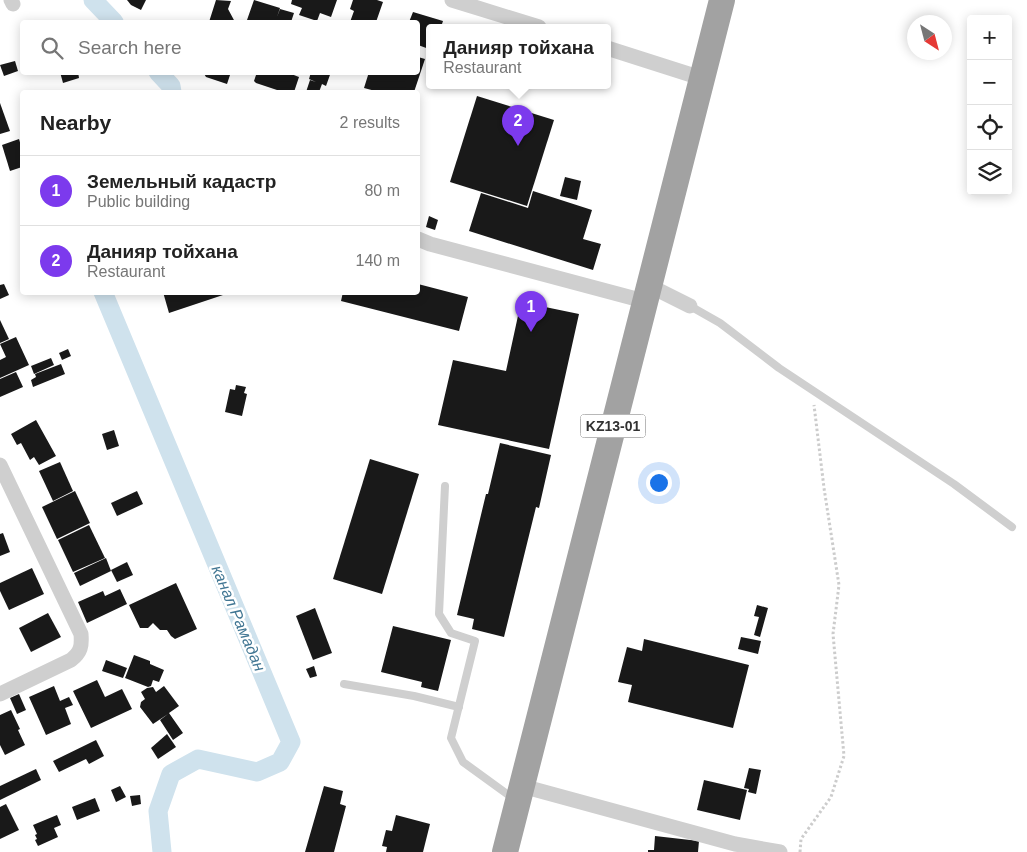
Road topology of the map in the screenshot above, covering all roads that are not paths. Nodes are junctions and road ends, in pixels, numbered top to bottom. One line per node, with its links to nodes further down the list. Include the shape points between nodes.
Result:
1 (452, 0): 3 (street)
2 (722, 0): 5 (highway, KZ13-01)
3 (529, 24)
4 (611, 49): 5 (street)
5 (701, 78): 7 (highway, KZ13-01)
6 (420, 240): 7 (street)
7 (646, 293): 8 (street); 15 (highway, KZ13-01)
8 (690, 306): 11 (lane, via 720,323 779,368 954,484)
9 (0, 465): 13 (street, via 81,634 82,645 71,660)
10 (445, 486): 14 (lane, via 439,614 451,633 475,641)
11 (1012, 527)
12 (344, 684): 14 (lane)
13 (0, 694)
14 (459, 707): 15 (lane, via 451,738 463,762)
15 (520, 794): 16 (street); 17 (highway, KZ13-01)
16 (739, 848): 18 (street)
17 (505, 852)
18 (780, 852)

